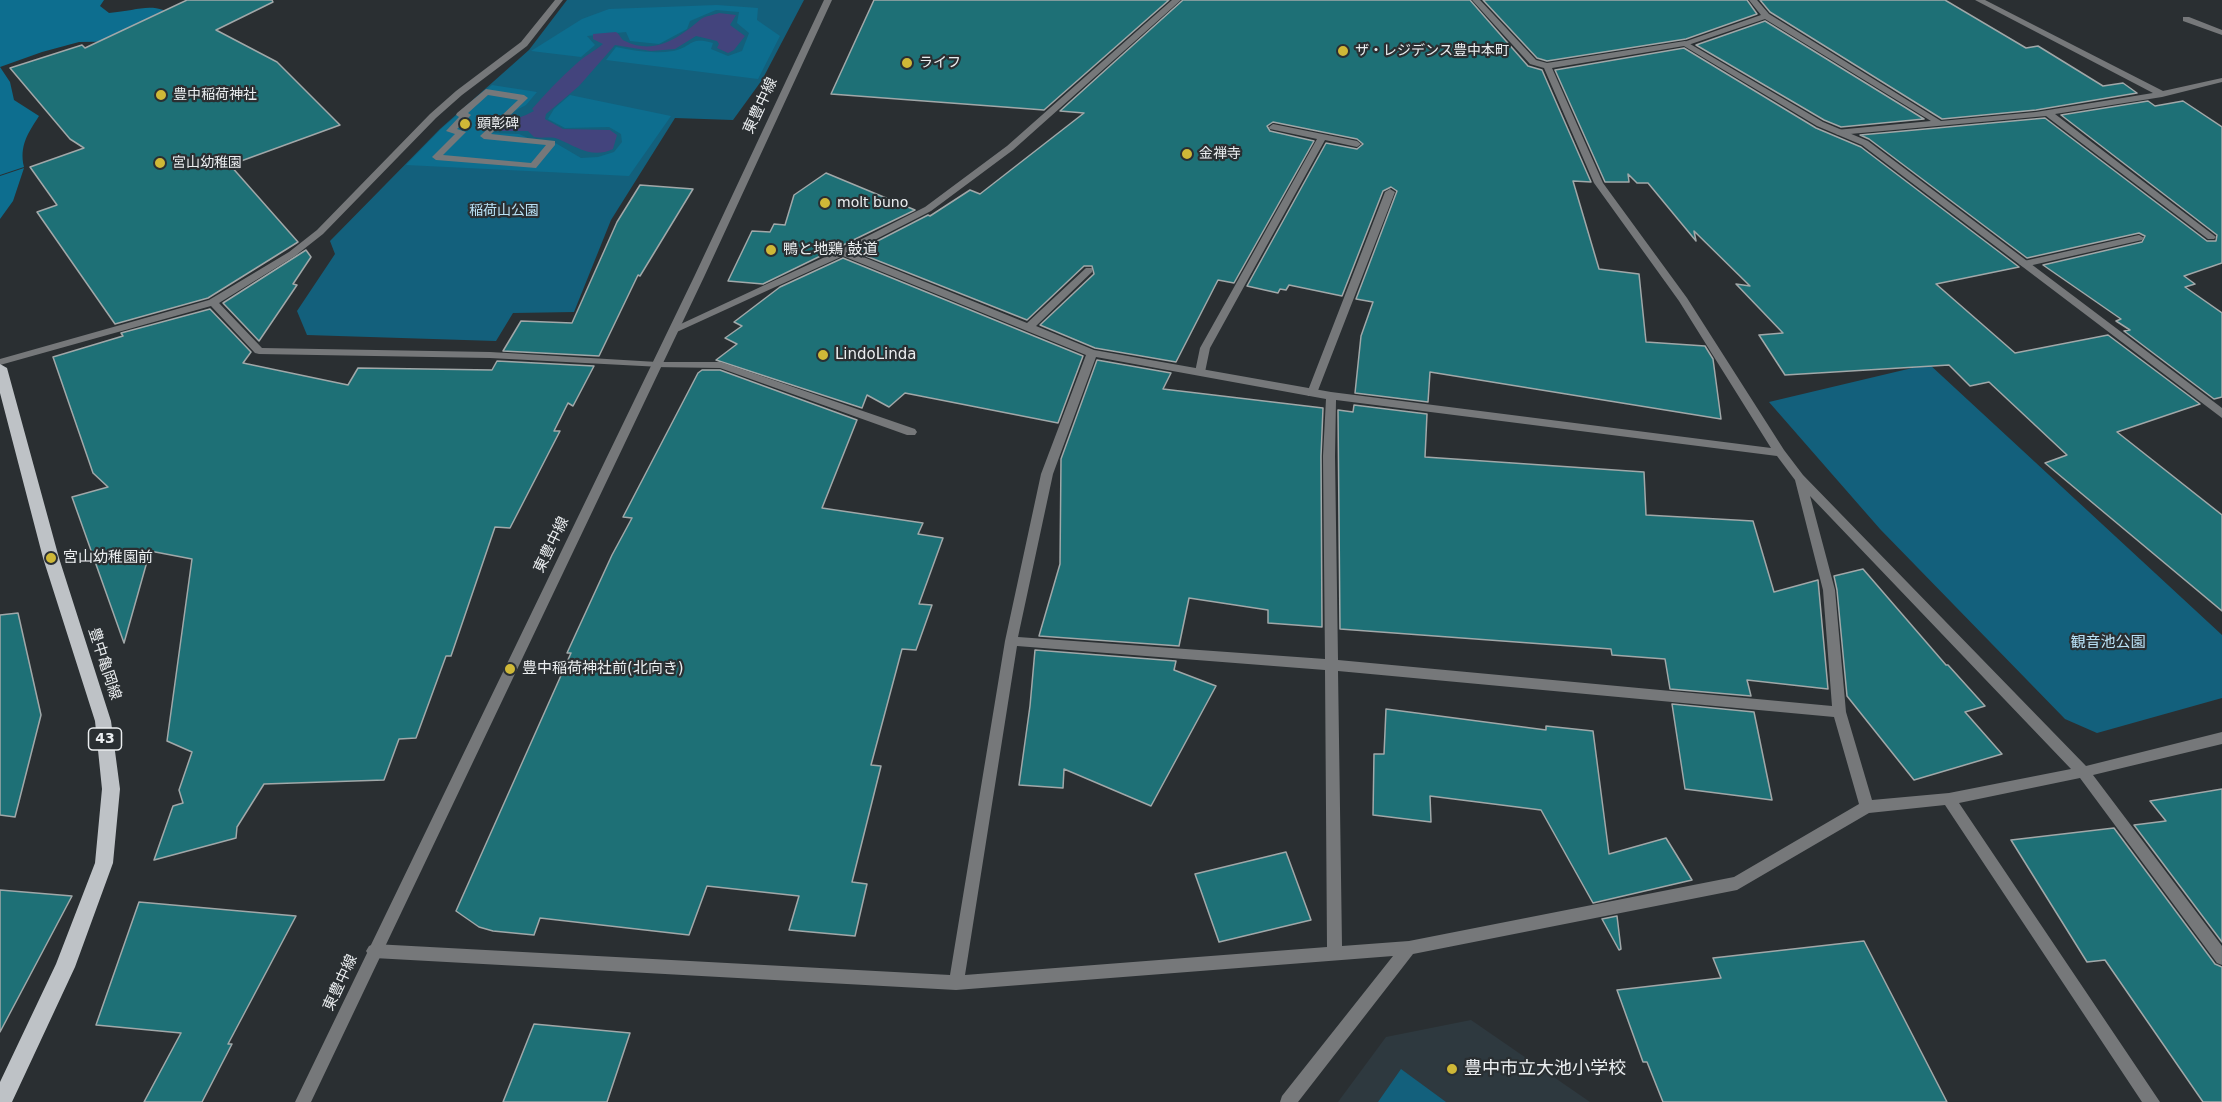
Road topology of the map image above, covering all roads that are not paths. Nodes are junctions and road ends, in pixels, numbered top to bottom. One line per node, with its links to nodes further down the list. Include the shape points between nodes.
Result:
1 (559, 0): 27 (street, via 524,44 433,116 320,232 292,254)
2 (828, 0): 29 (street, 東豊中線)
3 (1177, 0): 24 (street, via 994,162 928,209)
4 (1476, 0): 11 (street, via 1533,62)
5 (1752, 0): 7 (street)
6 (1979, 0): 13 (street)
7 (1766, 16): 10 (street); 15 (street)
8 (2186, 19): 9 (street)
9 (2222, 33)
10 (1685, 43): 11 (street); 17 (street)
11 (1547, 66): 39 (street, via 1599,183 1683,300)
12 (2222, 80): 13 (street)
13 (2162, 94): 14 (street)
14 (2048, 113): 15 (street); 23 (street)
15 (1939, 123): 17 (street)
16 (1273, 128): 18 (street)
17 (1839, 132): 25 (street, via 1865,143)
18 (1322, 138): 19 (street); 34 (street, via 1205,348)
19 (1357, 144)
20 (533, 166): 20 (street, via 442,158 436,157 462,132 450,130 467,115 460,115 486,92 524,98 484,136 552,143)
21 (1390, 192): 35 (street)
22 (2139, 237): 25 (street)
23 (2211, 237)
24 (843, 252): 28 (street); 29 (street)
25 (2024, 264): 37 (street)
26 (1089, 270): 28 (street)
27 (213, 302): 31 (street); 32 (street, via 258,351 490,355)
28 (1028, 328): 30 (street)
29 (675, 329): 32 (street, 東豊中線)
30 (1092, 352): 34 (street); 41 (street, via 1047,474)
31 (0, 362)
32 (657, 365): 38 (street, via 721,365); 49 (street, 東豊中線)
33 (0, 368): 53 (main road, 豊中亀岡線 / 43, via 51,558 103,721 111,789 104,863 65,967)
34 (1200, 372): 35 (street)
35 (1312, 393): 36 (street)
36 (1330, 396): 39 (street); 42 (street)
37 (2222, 414)
38 (911, 432)
39 (1780, 453): 40 (street)
40 (1799, 478): 43 (street, via 1829,590); 45 (street)
41 (1011, 641): 42 (street); 52 (street)
42 (1332, 665): 43 (street); 50 (street)
43 (1839, 712): 47 (street)
44 (2222, 738): 45 (street)
45 (2083, 772): 46 (street); 51 (street)
46 (1949, 799): 47 (street); 56 (street)
47 (1867, 807): 48 (street, via 1737,883)
48 (1409, 948): 50 (street); 55 (street)
49 (374, 951): 52 (street); 54 (street, 東豊中線)
50 (1335, 954): 52 (street)
51 (2222, 958)
52 (956, 983)
53 (2, 1102)
54 (303, 1102)
55 (1288, 1102)
56 (2152, 1102)

